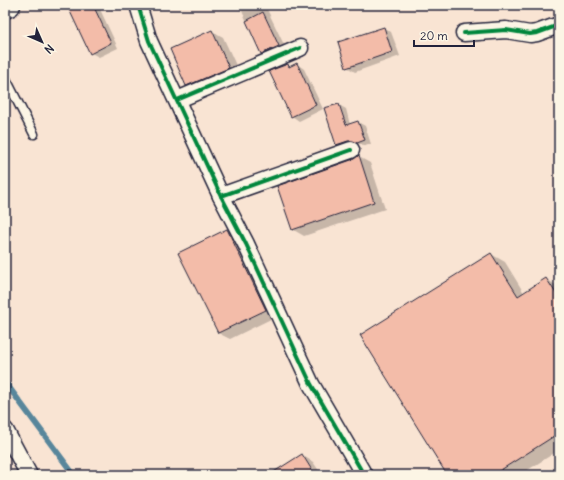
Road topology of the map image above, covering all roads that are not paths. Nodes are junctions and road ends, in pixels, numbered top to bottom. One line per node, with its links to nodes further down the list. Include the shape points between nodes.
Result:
1 (9, 5): 3 (main road)
2 (138, 5): 8 (street, via 149,41)
3 (5, 7)
4 (559, 25): 5 (street, via 530,34 506,30)
5 (464, 33)
6 (300, 48): 8 (street)
7 (5, 76): 9 (lane)
8 (177, 100): 11 (street)
9 (34, 134)
10 (351, 150): 11 (street)
11 (221, 196): 14 (street, via 311,384)
12 (5, 430): 13 (street)
13 (30, 475)
14 (364, 475)

